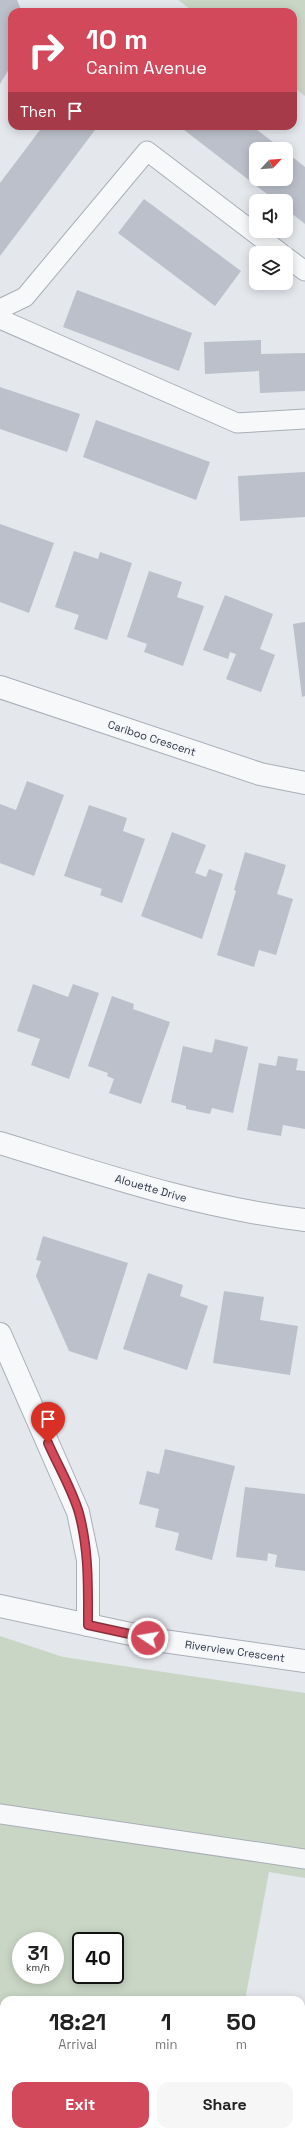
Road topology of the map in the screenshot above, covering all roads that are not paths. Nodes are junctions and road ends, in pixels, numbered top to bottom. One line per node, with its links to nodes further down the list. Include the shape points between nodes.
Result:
1 (272, 246): 4 (lane, via 147,151 25,297)
2 (293, 262): 3 (lane)
3 (305, 271)
4 (0, 309)
5 (0, 318): 6 (lane, via 236,423)
6 (305, 419)
7 (0, 687): 8 (street, Cariboo Crescent, via 260,774)
8 (305, 783)
9 (0, 1143): 10 (street, Alouette Drive, via 152,1190 220,1207)
10 (305, 1220)
11 (0, 1334): 13 (street, via 78,1512 88,1560)
12 (0, 1606): 13 (street, Riverview Crescent)
13 (88, 1625): 14 (street, Riverview Crescent, via 163,1641)
14 (305, 1661)
15 (0, 1814): 16 (lane)
16 (305, 1859)

